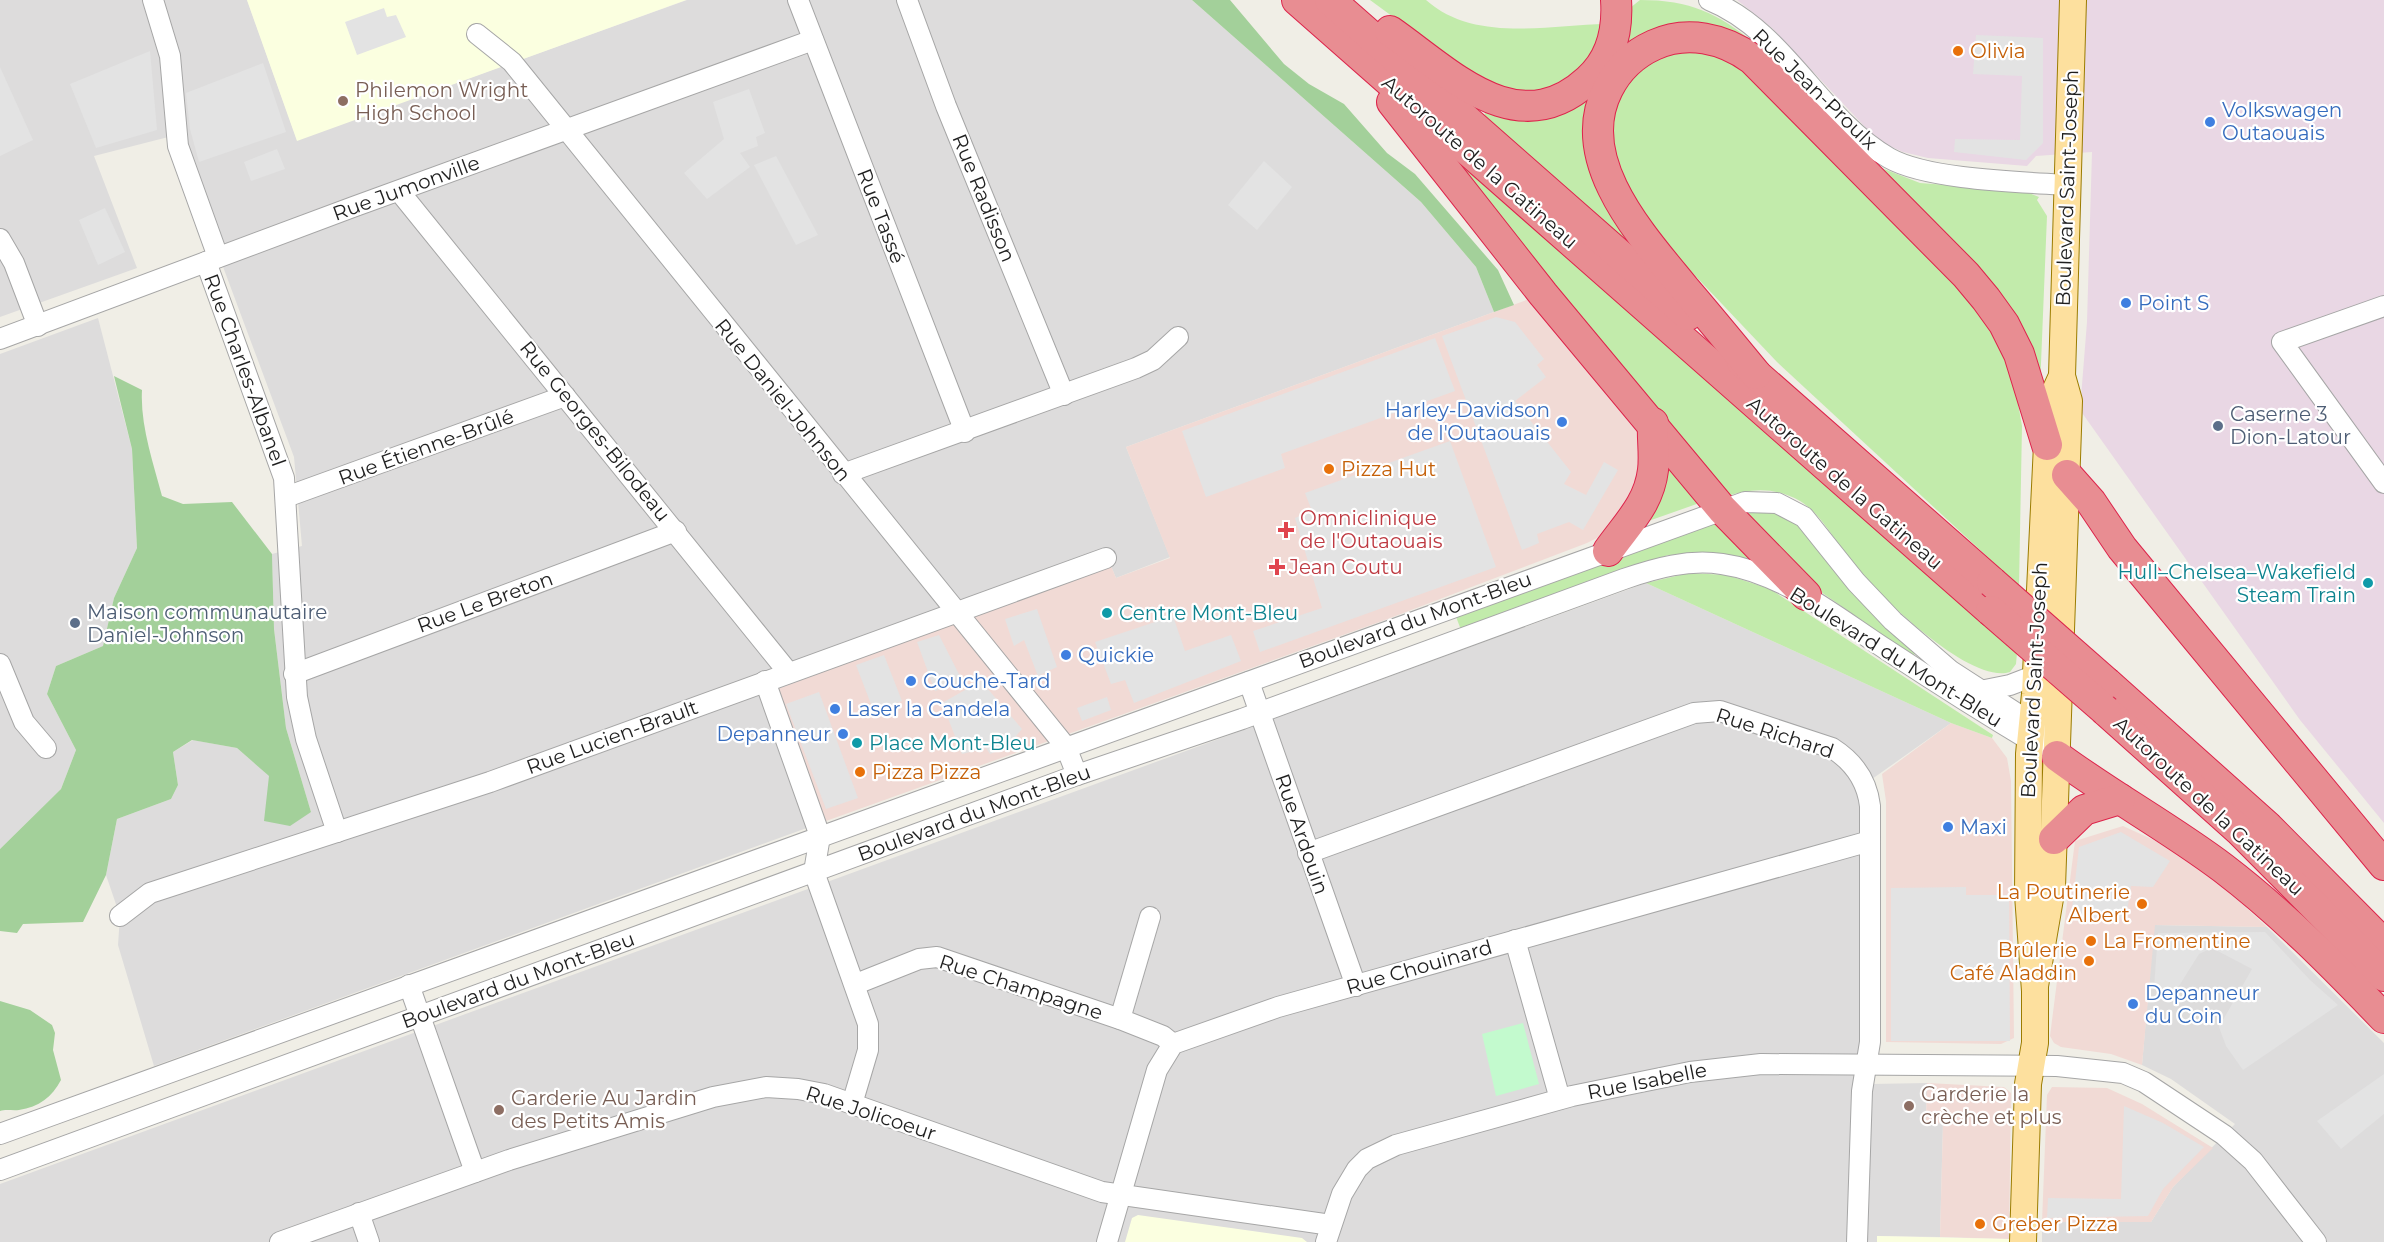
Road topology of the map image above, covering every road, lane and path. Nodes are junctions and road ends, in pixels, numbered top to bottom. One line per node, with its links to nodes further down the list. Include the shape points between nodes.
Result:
1 (153, 0): 17 (street, Rue Charles-Albanel, via 170,56 177,146)
2 (798, 0): 12 (street, Rue Tassé)
3 (908, 0): 24 (street, Rue Radisson, via 946,106)
4 (1297, 0): 11 (highway, Autoroute de la Gatineau)
5 (1330, 0): 22 (highway, Autoroute de la Gatineau)
6 (1347, 0): 7 (highway, via 1477,93 1502,103 1530,106 1569,95 1598,70 1614,38)
7 (1616, 0)
8 (1709, 0): 14 (street, Rue Jean-Proulx, via 1756,29 1852,130 1895,161 1938,173)
9 (2073, 0): 14 (main road, Boulevard Saint-Joseph)
10 (477, 34): 13 (street, Rue Daniel-Johnson, via 512,62)
11 (1342, 39): 26 (highway, via 1530,277); 38 (highway, Autoroute de la Gatineau)
12 (813, 40): 13 (street, Rue Jumonville); 27 (street, Rue Tassé)
13 (567, 131): 15 (street, Rue Jumonville); 29 (street, Rue Daniel-Johnson)
14 (2068, 185): 23 (main road, Boulevard Saint-Joseph)
15 (399, 190): 17 (street, Rue Jumonville); 25 (street, Rue Georges-Bilodeau)
16 (0, 239): 19 (street, via 14,263)
17 (212, 259): 19 (street, Rue Jumonville); 32 (street, Rue Charles-Albanel, via 277,453)
18 (2384, 306): 31 (street, via 2282,342)
19 (38, 326): 21 (street, Rue Jumonville)
20 (1178, 337): 24 (street, via 1153,360)
21 (0, 339)
22 (1756, 375): 28 (highway, via 1642,236 1620,201 1604,162 1598,123 1606,93 1625,64 1661,42 1709,39 1732,46 1752,59 1966,275 2015,344); 38 (highway, Autoroute de la Gatineau)
23 (2062, 376): 28 (main road, Boulevard Saint-Joseph, via 2051,400); 30 (main road, Boulevard Saint-Joseph, via 2069,401)
24 (1065, 395): 27 (street)
25 (565, 396): 32 (street, Rue Étienne-Brûlé); 34 (street, Rue Georges-Bilodeau)
26 (1653, 423): 33 (highway); 35 (highway, via 1653,466 1648,493 1638,513)
27 (964, 432): 29 (street)
28 (2046, 445): 43 (main road, Boulevard Saint-Joseph)
29 (843, 474): 39 (street, Rue Daniel-Johnson)
30 (2067, 475): 52 (main road, Boulevard Saint-Joseph); 62 (highway, via 2122,548)
31 (2384, 483)
32 (286, 497): 42 (street, Rue Charles-Albanel)
33 (1722, 509): 35 (street, Boulevard du Mont-Bleu); 37 (highway); 46 (street, Boulevard du Mont-Bleu, via 1762,500 1777,502 1799,513 1893,621 1936,660)
34 (676, 531): 41 (street, Rue Georges-Bilodeau); 42 (street, Rue Le Breton)
35 (1608, 551): 45 (street, Boulevard du Mont-Bleu)
36 (1106, 558): 39 (street, Rue Lucien-Brault)
37 (1806, 596): 48 (street, Boulevard du Mont-Bleu, via 1743,568 1710,563 1673,564); 49 (street, Boulevard du Mont-Bleu, via 1932,679)
38 (1992, 596): 47 (highway, Autoroute de la Gatineau, bridge)
39 (955, 612): 41 (street, Rue Lucien-Brault); 50 (street, Rue Daniel-Johnson)
40 (0, 664): 51 (street, via 24,722)
41 (788, 672): 44 (street, Rue Lucien-Brault)
42 (294, 674): 57 (street, Rue Charles-Albanel, via 306,739)
43 (2036, 675): 46 (street); 49 (main road, Boulevard Saint-Joseph)
44 (765, 681): 57 (street, Rue Lucien-Brault, via 489,782); 58 (street)
45 (1249, 682): 48 (street, Rue Ardouin); 50 (street, Boulevard du Mont-Bleu)
46 (1980, 691): 49 (street, Boulevard du Mont-Bleu)
47 (2106, 697): 67 (highway, Autoroute de la Gatineau, via 2248,808); 68 (highway, Autoroute de la Gatineau)
48 (1259, 712): 53 (street, Boulevard du Mont-Bleu); 61 (street, Rue Ardouin)
49 (2032, 732): 52 (street, Boulevard du Mont-Bleu); 72 (main road, Boulevard Saint-Joseph, via 2027,812 2028,895)
50 (1066, 747): 53 (street, Rue Daniel-Johnson); 54 (street, Boulevard du Mont-Bleu)
51 (46, 748)
52 (2057, 756): 55 (highway); 59 (main road, Boulevard Saint-Joseph)
53 (1077, 775): 56 (street, Boulevard du Mont-Bleu)
54 (975, 780): 56 (street); 58 (street, Boulevard du Mont-Bleu)
55 (2120, 799): 59 (highway, via 2084,810); 75 (highway, via 2198,849 2267,903)
56 (985, 809): 63 (street, Boulevard du Mont-Bleu)
57 (337, 832): 64 (street, Rue Lucien-Brault, via 150,893)
58 (820, 836): 63 (street); 70 (street, Boulevard du Mont-Bleu)
59 (2054, 839): 72 (main road, Boulevard Saint-Joseph, via 2051,896)
60 (1870, 841): 61 (street, Rue Richard, via 1869,793 1859,773 1843,755 1763,725 1708,711); 66 (street, Rue Chouinard); 77 (street, Rue Richard, via 1870,1042)
61 (1308, 852): 71 (street, Rue Ardouin)
62 (2384, 865)
63 (814, 872): 69 (street); 73 (street, Boulevard du Mont-Bleu)
64 (120, 916)
65 (1150, 917): 74 (street, Rue Champagne)
66 (1515, 940): 71 (street, Rue Chouinard); 79 (street)
67 (2384, 944)
68 (2384, 976)
69 (856, 984): 74 (street, Rue Champagne, via 919,959 937,957); 80 (street, via 870,1036)
70 (409, 985): 73 (street); 81 (street, Boulevard du Mont-Bleu)
71 (1356, 986): 76 (street, Rue Chouinard, via 1278,1007)
72 (2036, 986): 78 (main road, Boulevard Saint-Joseph)
73 (419, 1016): 82 (street, Boulevard du Mont-Bleu); 83 (street)
74 (1120, 1018): 76 (street, Rue Champagne)
75 (2384, 1018)
76 (1173, 1044): 84 (street, via 1157,1070)
77 (1865, 1066): 78 (street, Rue Isabelle); 79 (street, Rue Isabelle, via 1741,1065); 90 (street, Rue Richard)
78 (2031, 1066): 91 (main road, Boulevard Saint-Joseph); 92 (street, Rue Isabelle, via 2107,1069 2144,1082 2206,1122 2253,1161)
79 (1560, 1099): 86 (street, Rue Isabelle, via 1411,1140 1367,1159 1348,1181)
80 (852, 1104): 83 (street, Rue Jolicoeur, via 798,1089 752,1088); 84 (street, Rue Jolicoeur)
81 (0, 1134)
82 (0, 1170)
83 (475, 1172): 85 (street, Rue Jolicoeur)
84 (1121, 1196): 86 (street, Rue Jolicoeur); 89 (street)
85 (359, 1214): 87 (street, Rue Jolicoeur); 88 (street)
86 (1328, 1234)
87 (280, 1242)
88 (369, 1242)
89 (1107, 1242)
90 (1857, 1242)
91 (2023, 1242)
92 (2316, 1242)

